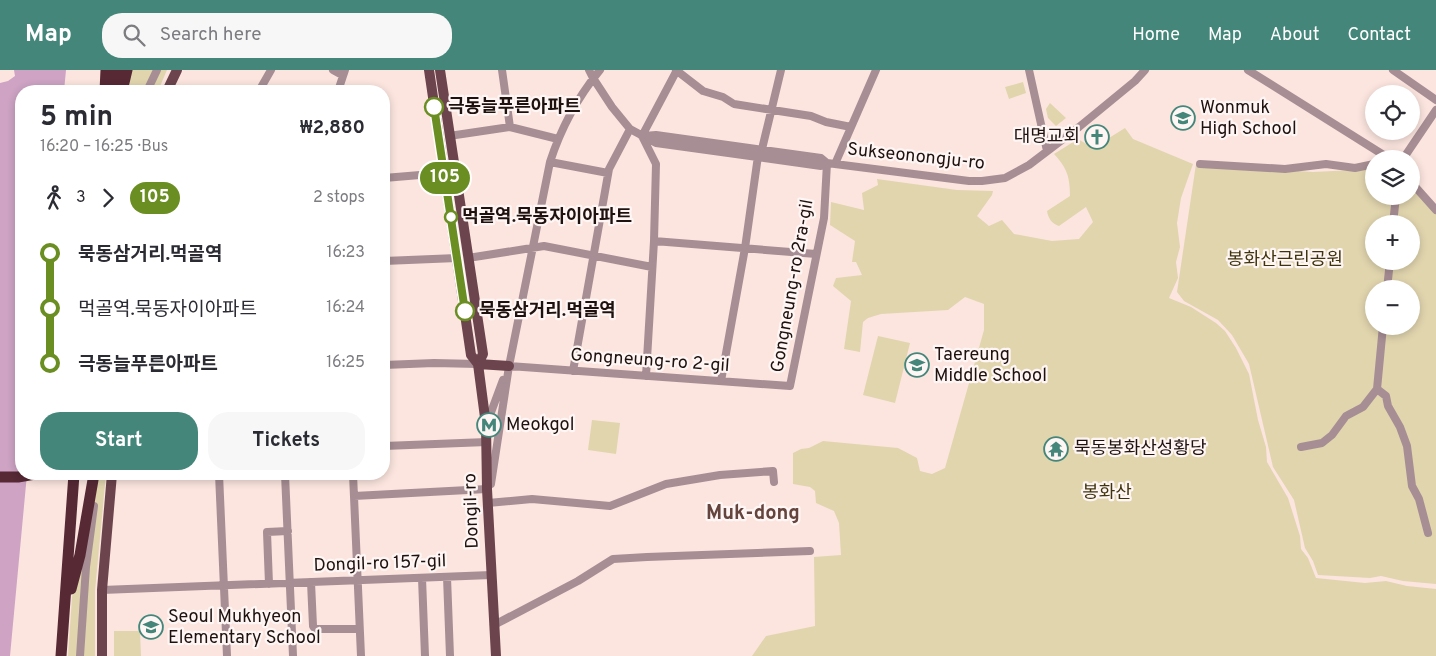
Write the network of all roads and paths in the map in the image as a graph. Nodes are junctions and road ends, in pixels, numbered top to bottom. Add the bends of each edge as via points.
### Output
1 (106, 70) edge
2 (117, 70) edge
3 (127, 70) edge
4 (157, 70) edge
5 (177, 70) edge
6 (271, 70) edge
7 (333, 70) edge
8 (429, 70) edge
9 (440, 70) edge
10 (502, 70) edge
11 (589, 70) edge
12 (600, 70) edge
13 (676, 70) edge
14 (781, 70) edge
15 (876, 70) edge
16 (1029, 70) edge
17 (1145, 70) edge
18 (1248, 70) edge
19 (1393, 70) edge
20 (343, 73) edge
21 (593, 78) junction
22 (105, 85) edge
23 (116, 85) edge
24 (123, 85) edge
25 (150, 85) edge
26 (170, 85) edge
27 (262, 85) edge
28 (1436, 100) edge
29 (772, 110) junction
30 (1436, 110) edge
31 (448, 124) junction
32 (437, 125) junction
33 (510, 127) junction
34 (851, 127) junction
35 (630, 129) junction
36 (450, 136) junction
37 (642, 136) junction
38 (558, 139) junction
39 (1374, 150) edge
40 (1410, 150) edge
41 (1047, 151) junction
42 (760, 153) junction
43 (550, 162) junction
44 (831, 163) junction
45 (1200, 164) dead end
46 (1365, 166) edge
47 (447, 167) junction
48 (608, 173) junction
49 (390, 177) edge
50 (1420, 192) edge
51 (1436, 210) edge
52 (654, 241) junction
53 (533, 247) junction
54 (745, 248) junction
55 (816, 254) junction
56 (593, 255) junction
57 (457, 258) junction
58 (468, 258) junction
59 (390, 261) edge
60 (652, 266) junction
61 (480, 333) junction
62 (468, 335) junction
63 (1382, 335) edge
64 (478, 364) junction
65 (390, 365) edge
66 (509, 366) junction
67 (573, 371) junction
68 (646, 376) junction
69 (721, 381) junction
70 (790, 386) joint
71 (1378, 389) junction
72 (486, 425) junction
73 (487, 442) junction
74 (390, 446) edge
75 (1301, 447) dead end
76 (0, 476) edge
77 (15, 477) edge
78 (74, 480) edge
79 (93, 480) edge
80 (99, 480) edge
81 (111, 480) edge
82 (219, 480) edge
83 (285, 480) edge
84 (353, 480) edge
85 (774, 482) dead end
86 (487, 489) junction
87 (354, 496) junction
88 (488, 502) junction
89 (288, 530) junction
90 (1428, 533) dead end
91 (810, 551) dead end
92 (491, 575) junction
93 (447, 577) junction
94 (422, 578) junction
95 (358, 580) junction
96 (311, 582) junction
97 (290, 583) junction
98 (269, 584) junction
99 (224, 585) junction
100 (102, 590) junction
101 (64, 617) junction
102 (494, 625) junction
103 (359, 629) junction
104 (61, 656) edge
105 (80, 656) edge
106 (102, 656) edge
107 (227, 656) edge
108 (293, 656) edge
109 (361, 656) edge
110 (425, 656) edge
111 (450, 656) edge
112 (496, 656) edge

1 - 22 highway
2 - 23 highway
3 - 24 highway
4 - 25 street
5 - 26 main road
6 - 27 street
7 - 20 street
8 - 32 main road, Dongil-ro
9 - 31 main road, Dongil-ro
10 - 33 street
11 - 21 street, Sukseonongju-ro
12 - 21 street
13 - 29 street via 703,92 723,97 734,104
13 - 37 street
14 - 29 street
15 - 34 street
16 - 41 street
17 - 41 street, Sukseonongju-ro via 1102,110
18 - 39 street
19 - 28 street
21 - 35 street, Sukseonongju-ro
21 - 38 street via 570,113
29 - 34 street
29 - 42 street
30 - 40 street
31 - 32 main road via 444,134
31 - 36 main road, Dongil-ro
32 - 47 main road, Dongil-ro
33 - 36 street
33 - 38 street
34 - 44 street
35 - 37 street, Sukseonongju-ro
35 - 48 street
36 - 47 main road, Dongil-ro
37 - 42 street, Sukseonongju-ro via 656,135
37 - 52 street via 656,164
38 - 43 street
41 - 44 street, Sukseonongju-ro via 1014,174 982,181
42 - 44 street, Sukseonongju-ro via 821,158
42 - 54 street
43 - 48 street
43 - 53 street
44 - 55 street, Gongneung-ro 2ra-gil
45 - 46 street via 1285,169 1326,164 1355,168
47 - 49 street
47 - 57 main road, Dongil-ro
47 - 58 main road, Dongil-ro
48 - 56 street
50 - 51 street
52 - 54 street
52 - 60 street
53 - 56 street
53 - 58 street
53 - 66 street
54 - 55 street
54 - 69 street
55 - 70 street, Gongneung-ro 2ra-gil
56 - 60 street
56 - 67 street
57 - 59 street
57 - 62 main road, Dongil-ro
58 - 61 main road, Dongil-ro
60 - 68 street
61 - 62 main road via 473,342
61 - 64 main road, Dongil-ro via 482,354
62 - 64 main road, Dongil-ro via 471,355
63 - 71 street
64 - 65 street
64 - 66 main road
64 - 72 main road, Dongil-ro
66 - 67 street, Gongneung-ro 2-gil
66 - 72 street
66 - 88 street
67 - 68 street, Gongneung-ro 2-gil
68 - 69 street, Gongneung-ro 2-gil
69 - 70 street, Gongneung-ro 2-gil
71 - 75 street via 1363,408 1346,416 1322,443
71 - 90 street via 1386,396 1400,427 1412,486
72 - 73 main road, Dongil-ro
73 - 74 street
73 - 86 main road, Dongil-ro
76 - 77 highway
78 - 101 highway
79 - 101 highway via 80,555
80 - 105 street via 86,567
81 - 100 main road
82 - 99 street
83 - 89 street
84 - 87 street
85 - 88 street via 773,471 695,479 666,484 610,506 532,499
86 - 87 street
86 - 88 main road, Dongil-ro
87 - 95 street
88 - 92 main road, Dongil-ro
89 - 97 street
89 - 98 street via 268,532
91 - 102 street via 613,559
92 - 93 street, Dongil-ro 157-gil
92 - 102 main road, Dongil-ro
93 - 94 street, Dongil-ro 157-gil
93 - 111 street
94 - 95 street, Dongil-ro 157-gil
94 - 110 street
95 - 96 street, Dongil-ro 157-gil
95 - 103 street
96 - 97 street, Dongil-ro 157-gil
96 - 103 street via 315,629
97 - 98 street, Dongil-ro 157-gil
97 - 108 street
98 - 99 street, Dongil-ro 157-gil
99 - 100 street, Dongil-ro 157-gil
99 - 107 street
100 - 106 main road
101 - 104 highway
102 - 112 main road, Dongil-ro
103 - 109 street

